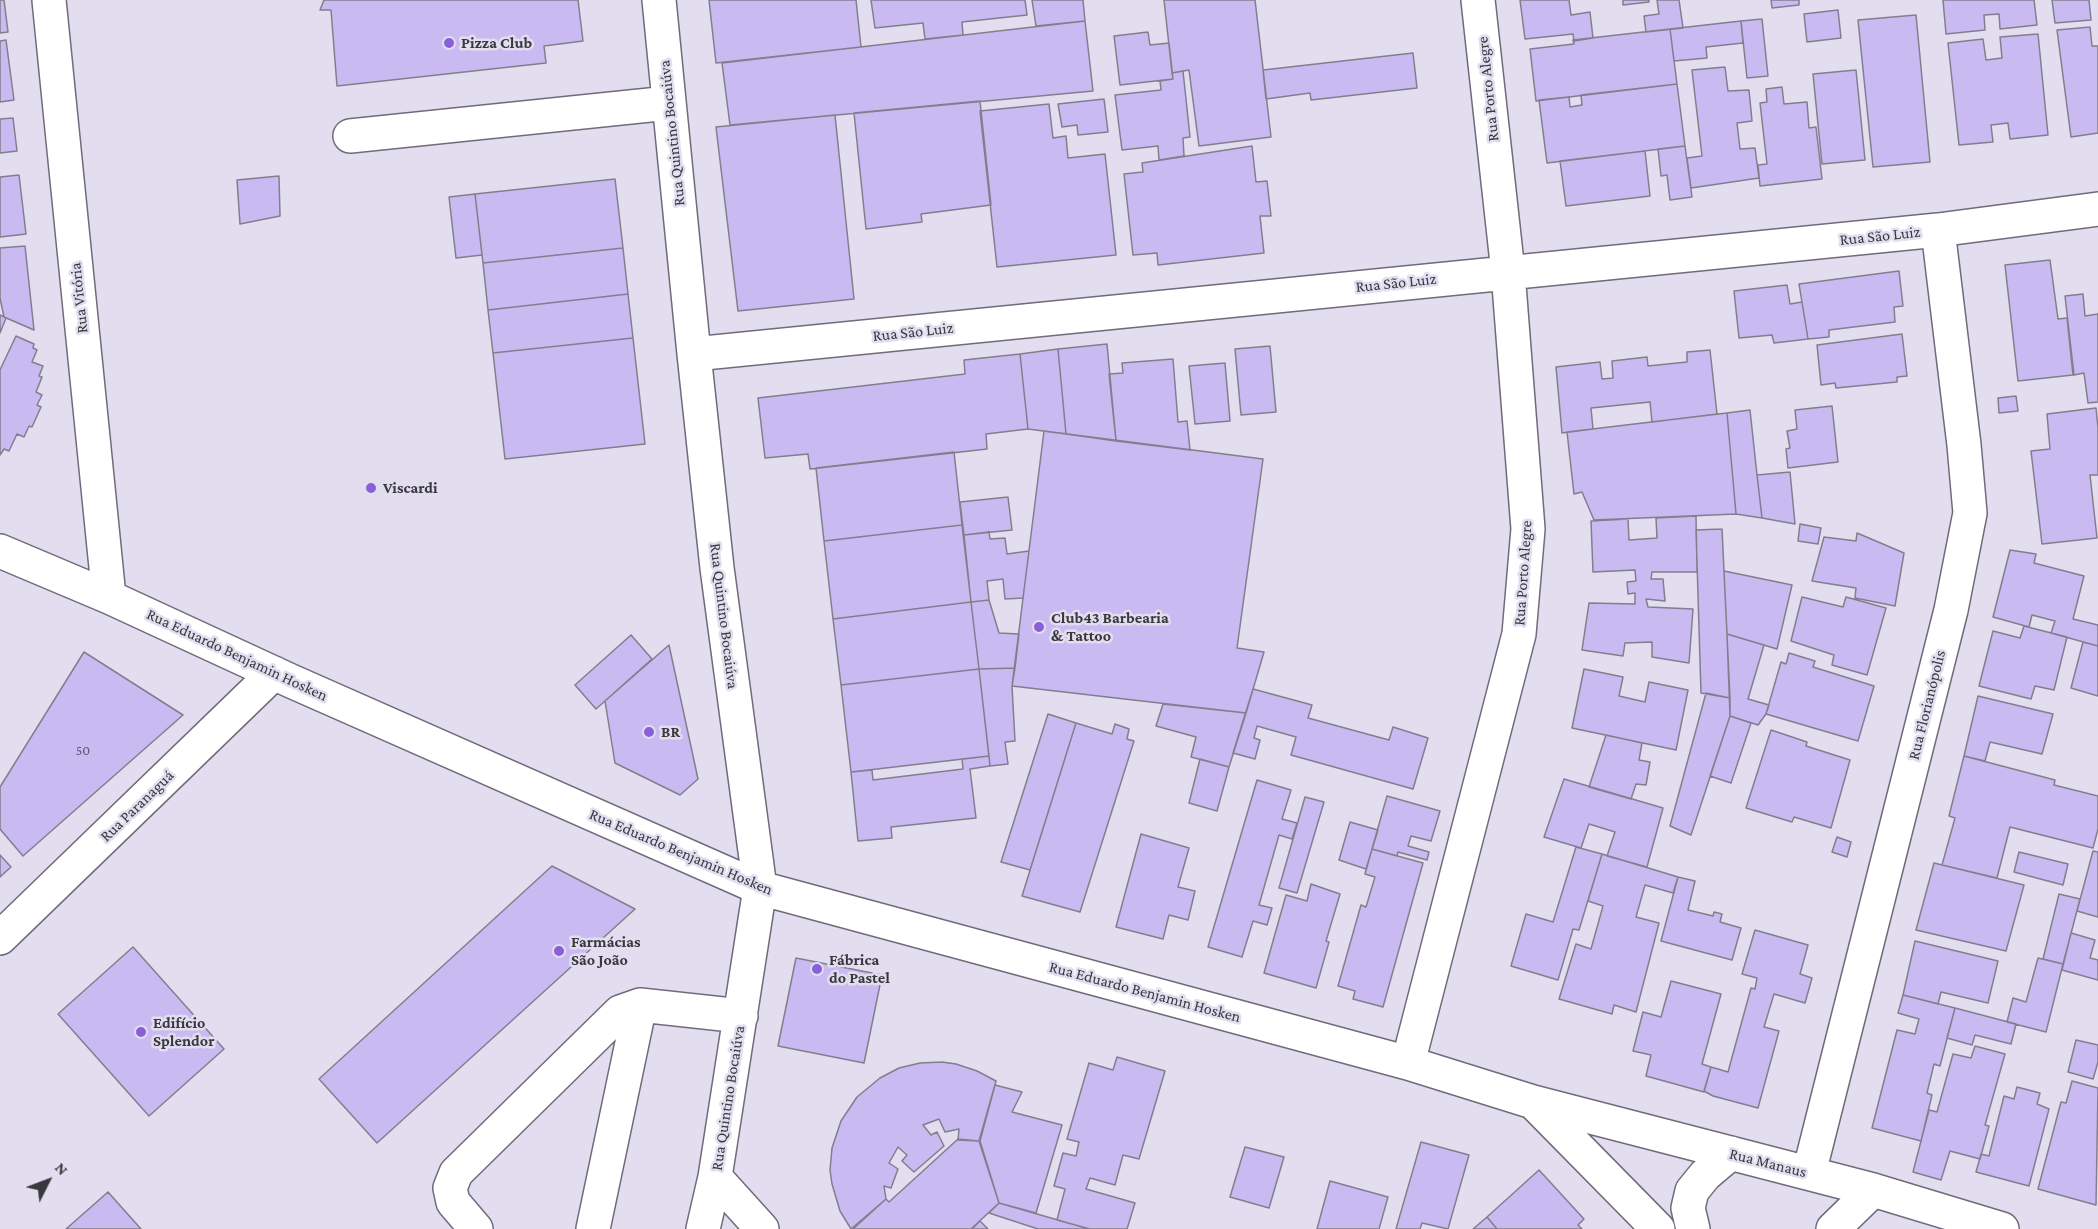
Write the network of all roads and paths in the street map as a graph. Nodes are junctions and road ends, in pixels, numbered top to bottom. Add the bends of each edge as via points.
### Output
1 (49, 0) edge
2 (659, 0) edge
3 (1478, 0) edge
4 (669, 103) junction
5 (350, 136) dead end
6 (2098, 209) edge
7 (1938, 230) junction
8 (1508, 272) junction
9 (694, 354) junction
10 (0, 551) edge
11 (109, 597) junction
12 (274, 673) junction
13 (760, 888) junction
14 (0, 938) edge
15 (640, 1005) junction
16 (741, 1016) junction
17 (1408, 1063) junction
18 (1533, 1102) junction
19 (1731, 1153) junction
20 (1809, 1173) junction
21 (715, 1177) junction
22 (1873, 1190) junction
23 (476, 1229) edge
24 (593, 1229) edge
25 (703, 1229) edge
26 (762, 1229) edge
27 (1658, 1229) edge
28 (1693, 1229) edge
29 (1833, 1229) edge
30 (2002, 1229) edge

1 - 11 street, Rua Vitória
2 - 4 street, Rua Quintino Bocaiúva
3 - 8 street, Rua Porto Alegre
4 - 5 street
4 - 9 street, Rua Quintino Bocaiúva
6 - 7 street, Rua São Luiz
7 - 8 street, Rua São Luiz
7 - 20 street, Rua Florianópolis via 1970,513 1951,610
8 - 9 street, Rua São Luiz
8 - 17 street, Rua Porto Alegre via 1528,529 1519,634
9 - 13 street, Rua Quintino Bocaiúva via 717,568
10 - 11 street, Rua Eduardo Benjamin Hosken
11 - 12 street, Rua Eduardo Benjamin Hosken
12 - 13 street, Rua Eduardo Benjamin Hosken
12 - 14 street, Rua Paranaguá
13 - 16 street, Rua Quintino Bocaiúva
13 - 17 street, Rua Eduardo Benjamin Hosken
15 - 16 street
15 - 23 street via 620,1012 456,1173 450,1188 453,1202
15 - 24 street
16 - 21 street, Rua Quintino Bocaiúva
17 - 18 street, Rua Eduardo Benjamin Hosken
18 - 19 street, Rua Manaus
18 - 27 street
19 - 20 street, Rua Manaus
19 - 28 street via 1692,1191 1688,1208
20 - 22 street, Rua Manaus
21 - 25 street, Rua Quintino Bocaiúva
21 - 26 street
22 - 29 street
22 - 30 street, Rua Manaus

